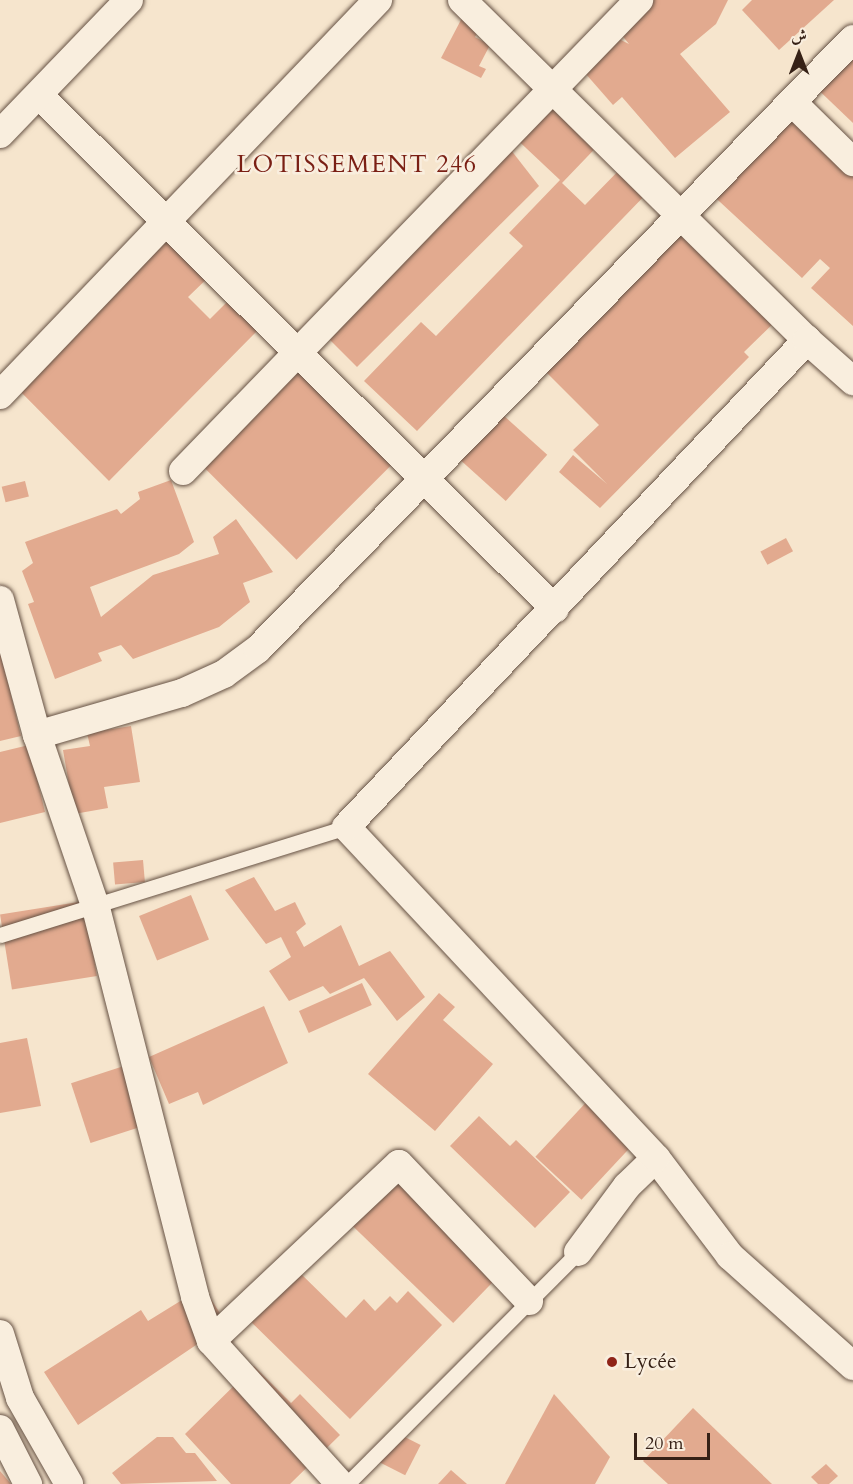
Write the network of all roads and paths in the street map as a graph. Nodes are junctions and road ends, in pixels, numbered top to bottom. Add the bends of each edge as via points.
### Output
1 (129, 0) edge
2 (378, 0) edge
3 (462, 0) edge
4 (639, 0) edge
5 (853, 39) edge
6 (554, 90) junction
7 (39, 95) junction
8 (792, 102) junction
9 (0, 134) edge
10 (853, 162) edge
11 (682, 216) junction
12 (167, 223) junction
13 (807, 339) junction
14 (297, 352) junction
15 (853, 381) edge
16 (0, 395) edge
17 (183, 471) dead end
18 (424, 479) junction
19 (0, 600) edge
20 (555, 609) junction
21 (37, 735) junction
22 (346, 827) junction
23 (96, 908) junction
24 (0, 935) edge
25 (656, 1158) junction
26 (578, 1252) joint
27 (529, 1301) junction
28 (0, 1334) edge
29 (212, 1341) junction
30 (853, 1366) edge
31 (0, 1429) edge
32 (28, 1484) edge
33 (69, 1484) edge
34 (340, 1484) edge
35 (347, 1484) edge

1 - 7 street
2 - 12 street
3 - 6 street
4 - 6 street
5 - 8 street
6 - 11 street
6 - 14 street
7 - 9 street
7 - 12 street
8 - 10 street
8 - 11 street
11 - 13 street
11 - 18 street
12 - 14 street
12 - 16 street
13 - 15 street
13 - 20 street
14 - 17 street
14 - 18 street
18 - 20 street
18 - 21 street via 258,649 224,674 182,693
19 - 21 street
20 - 22 street
21 - 23 street
22 - 23 lane
22 - 25 street
23 - 24 lane
23 - 29 street via 195,1297
25 - 26 street via 627,1186
25 - 30 street via 730,1256
26 - 27 lane
27 - 29 street via 399,1164
27 - 35 lane
28 - 33 street via 20,1398
29 - 34 street
31 - 32 street

